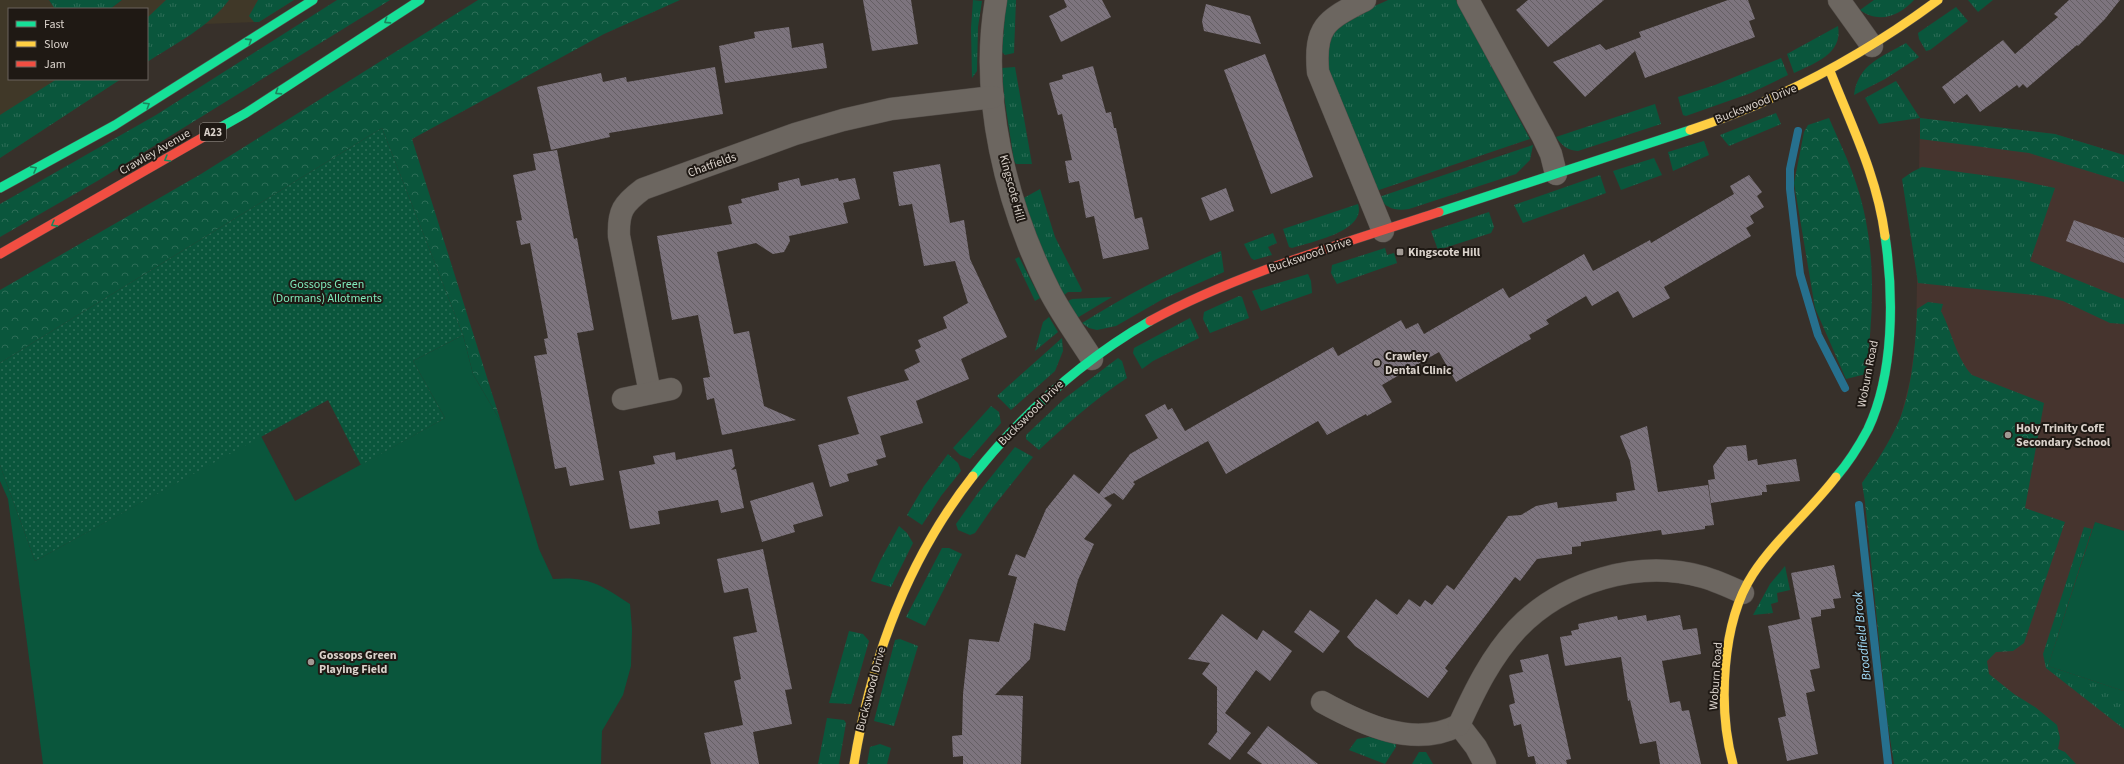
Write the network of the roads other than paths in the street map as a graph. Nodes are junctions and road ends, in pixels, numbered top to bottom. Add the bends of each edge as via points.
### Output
1 (313, 0) edge
2 (420, 0) edge
3 (996, 0) edge
4 (1365, 0) edge
5 (1468, 0) edge
6 (1839, 0) edge
7 (1938, 0) edge
8 (1872, 46) junction
9 (1830, 71) junction
10 (993, 97) junction
11 (1556, 174) junction
12 (0, 188) edge
13 (1383, 231) junction
14 (0, 254) edge
15 (1092, 358) junction
16 (671, 389) dead end
17 (650, 393) junction
18 (623, 399) dead end
19 (1743, 593) junction
20 (1322, 702) dead end
21 (1459, 724) junction
22 (854, 764) edge
23 (1485, 764) edge
24 (1733, 764) edge

12 -> 1 street via 115,125
2 -> 14 street, Crawley Avenue / A23 via 246,113
3 - 10 street, Kingscote Hill via 991,27
4 - 13 street via 1327,22 1320,35 1316,52 1318,72
5 - 11 street via 1544,137
6 - 8 street
7 - 8 street, Buckswood Drive
8 - 9 street, Buckswood Drive
9 - 11 street, Buckswood Drive via 1757,106
9 - 19 street, Woburn Road via 1868,163 1879,200 1890,288 1884,369 1876,408 1862,440 1839,475 1761,562
10 - 15 street, Kingscote Hill via 1006,171 1030,249 1050,292
10 - 17 street, Chatfields via 891,109 808,130 643,189 626,202 618,219 619,236
11 - 13 street, Buckswood Drive
13 - 15 street, Buckswood Drive via 1218,288 1134,330
15 - 22 street, Buckswood Drive via 1063,380 1017,425 947,512 897,606 877,660 861,718
16 - 17 street
17 - 18 street
19 - 21 street via 1703,577 1685,573 1652,572 1616,576 1567,592 1531,615 1501,648 1477,686
19 - 24 street, Woburn Road via 1732,632 1725,695 1726,728
20 - 21 street via 1384,730 1427,734 1450,730
21 - 23 street

